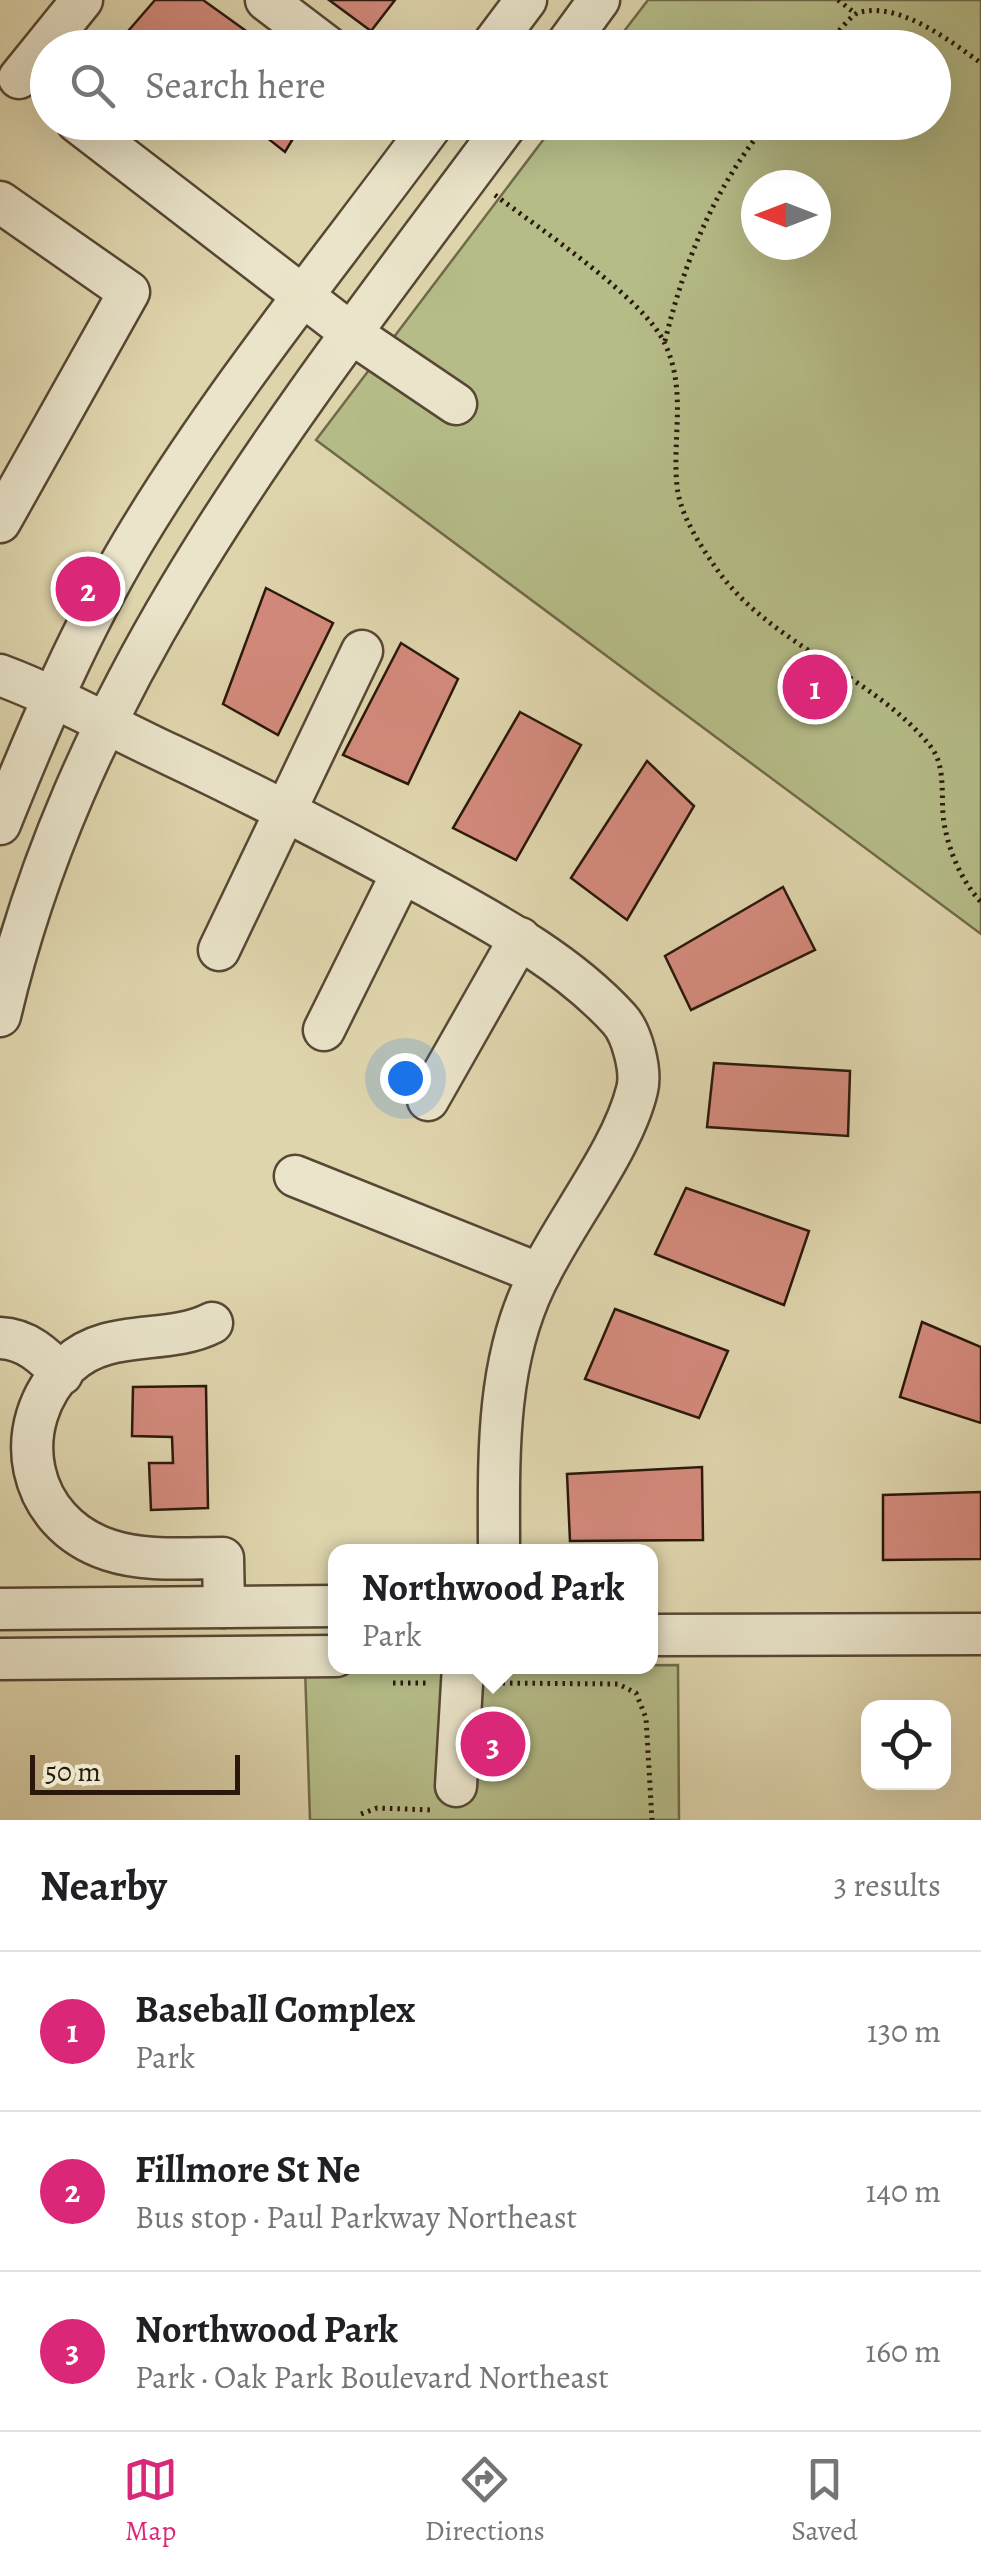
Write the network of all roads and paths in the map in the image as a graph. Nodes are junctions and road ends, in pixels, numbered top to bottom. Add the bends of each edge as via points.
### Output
1 (82, 0) edge
2 (266, 0) edge
3 (526, 0) edge
4 (599, 0) edge
5 (838, 0) edge
6 (856, 14) junction
7 (60, 30) edge
8 (305, 30) edge
9 (504, 30) edge
10 (577, 30) edge
11 (841, 30) edge
12 (933, 30) edge
13 (951, 43) edge
14 (981, 64) edge
15 (100, 140) edge
16 (421, 140) edge
17 (495, 140) edge
18 (756, 140) edge
19 (495, 195) dead end
20 (0, 202) edge
21 (304, 297) junction
22 (352, 333) junction
23 (665, 342) junction
24 (456, 404) dead end
25 (0, 522) edge
26 (362, 651) dead end
27 (0, 674) edge
28 (56, 696) junction
29 (105, 724) junction
30 (286, 809) junction
31 (0, 824) edge
32 (402, 873) junction
33 (981, 902) edge
34 (520, 938) junction
35 (219, 950) dead end
36 (0, 1016) edge
37 (324, 1030) dead end
38 (428, 1100) dead end
39 (295, 1176) dead end
40 (540, 1274) junction
41 (212, 1323) dead end
42 (0, 1338) edge
43 (62, 1374) junction
44 (499, 1544) edge
45 (328, 1606) edge
46 (224, 1608) junction
47 (0, 1609) edge
48 (981, 1634) edge
49 (658, 1635) edge
50 (328, 1656) edge
51 (0, 1659) edge
52 (463, 1674) edge
53 (596, 1683) dead end
54 (456, 1786) joint
55 (361, 1814) dead end
56 (652, 1820) edge

1 - 7 street
2 - 8 street
3 - 9 street
4 - 10 street
5 - 6 path
6 - 11 path
6 - 12 path via 878,6 908,12
13 - 14 path
15 - 21 street
16 - 21 street
17 - 22 street
18 - 23 path via 706,214 682,272
19 - 23 path via 628,301
20 - 25 street via 129,292
21 - 22 street
21 - 28 street via 132,544
22 - 24 street
22 - 29 street via 230,501
23 - 33 path via 676,382 677,485 700,543 733,588 932,748 950,844
26 - 30 street
27 - 28 street
28 - 29 street
28 - 31 street
29 - 30 street
29 - 36 street via 40,880
30 - 32 street
30 - 35 street
32 - 34 street
32 - 37 street
34 - 38 street
34 - 40 street via 622,1022 638,1089
39 - 40 street
40 - 44 street via 504,1391
41 - 43 street via 189,1335 96,1348
42 - 43 street via 40,1352
43 - 46 street via 43,1399 29,1446 34,1479 54,1511 78,1536 107,1550 224,1558
45 - 46 street
46 - 47 street
48 - 49 street
50 - 51 street
52 - 54 street
53 - 56 path via 636,1693 646,1718
54 - 55 path via 448,1810 377,1808

